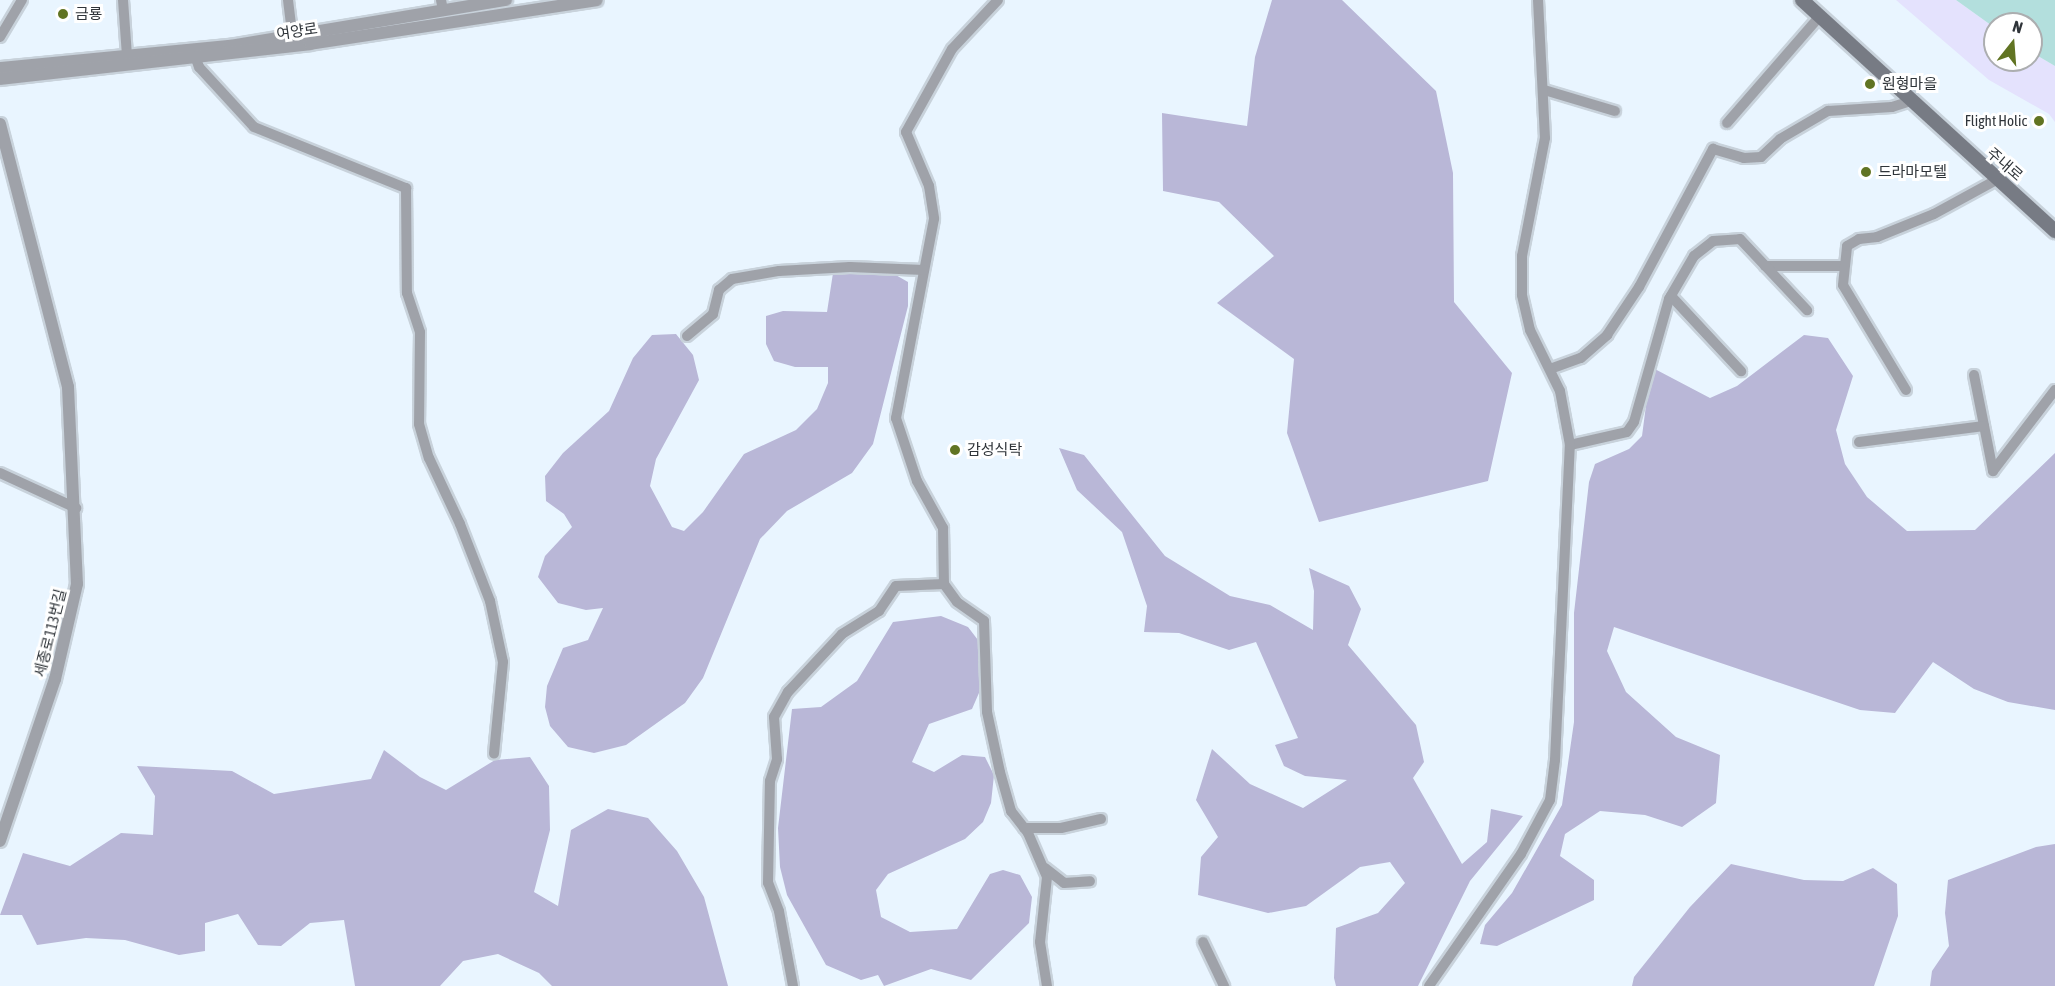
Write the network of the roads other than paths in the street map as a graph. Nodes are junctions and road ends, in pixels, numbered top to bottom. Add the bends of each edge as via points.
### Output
1 (22, 0) edge
2 (123, 0) edge
3 (288, 0) edge
4 (506, 0) edge
5 (597, 0) edge
6 (998, 0) edge
7 (1538, 0) edge
8 (1802, 0) edge
9 (442, 5) edge
10 (1820, 16) junction
11 (292, 35) junction
12 (0, 38) edge
13 (196, 54) junction
14 (127, 56) junction
15 (0, 68) edge
16 (0, 79) edge
17 (1544, 90) junction
18 (1913, 100) junction
19 (1616, 111) dead end
20 (1726, 123) dead end
21 (0, 124) edge
22 (1998, 179) junction
23 (2055, 231) edge
24 (1765, 266) junction
25 (1843, 266) junction
26 (924, 270) junction
27 (1671, 296) junction
28 (1807, 310) dead end
29 (687, 336) dead end
30 (1550, 369) junction
31 (1741, 370) dead end
32 (1974, 375) dead end
33 (1906, 390) dead end
34 (2055, 390) edge
35 (1984, 426) junction
36 (1859, 441) dead end
37 (1570, 445) junction
38 (0, 473) edge
39 (76, 508) junction
40 (944, 584) junction
41 (494, 754) dead end
42 (1101, 819) dead end
43 (1024, 828) junction
44 (0, 841) edge
45 (1042, 866) junction
46 (1090, 881) dead end
47 (1203, 942) dead end
48 (1226, 984) edge
49 (793, 986) edge
50 (1047, 986) edge
51 (1429, 986) edge

1 - 12 street
2 - 14 street
3 - 11 street
4 - 9 street, 여양로
5 - 13 street, 여양로
6 - 26 street via 952,49 906,132 929,186 934,219
7 - 17 street
8 - 10 main road, 주내로
9 - 11 street, 여양로
10 - 18 main road, 주내로
10 - 20 street
11 - 13 street, 여양로
13 - 14 street, 여양로
13 - 16 street, 여양로
13 - 41 street via 199,67 254,127 406,188 407,293 420,332 419,424 429,458 490,602 503,662
14 - 15 street, 여양로
17 - 19 street
17 - 30 street via 1545,138 1522,256 1522,295 1530,330
18 - 22 main road, 주내로
18 - 30 street via 1892,107 1828,111 1780,139 1761,157 1744,158 1713,149 1639,287 1607,335 1581,358
21 - 39 street, 세종로113번길 via 68,387
22 - 23 main road, 주내로
22 - 25 street via 1934,214 1877,237 1859,238 1847,246
24 - 25 street
24 - 27 street via 1740,239 1713,241 1694,256
24 - 28 street
25 - 33 street via 1843,285
26 - 29 street via 850,267 779,271 732,279 719,290 713,314
26 - 40 street via 896,418 917,481 944,528
27 - 31 street
27 - 37 street via 1634,422 1627,432
30 - 37 street via 1560,391
32 - 35 street
34 - 35 street via 1993,471
35 - 36 street
37 - 51 street via 1550,800 1521,854
38 - 39 street
39 - 44 street, 세종로113번길 via 77,584 55,679
40 - 43 street via 957,602 984,621 987,712 1011,811
40 - 49 street via 896,586 879,610 842,634 788,692 774,717 777,759 770,782 768,883 779,911
42 - 43 street via 1061,828
43 - 45 street
45 - 46 street via 1064,884
45 - 50 street via 1047,877 1040,942
47 - 48 street

